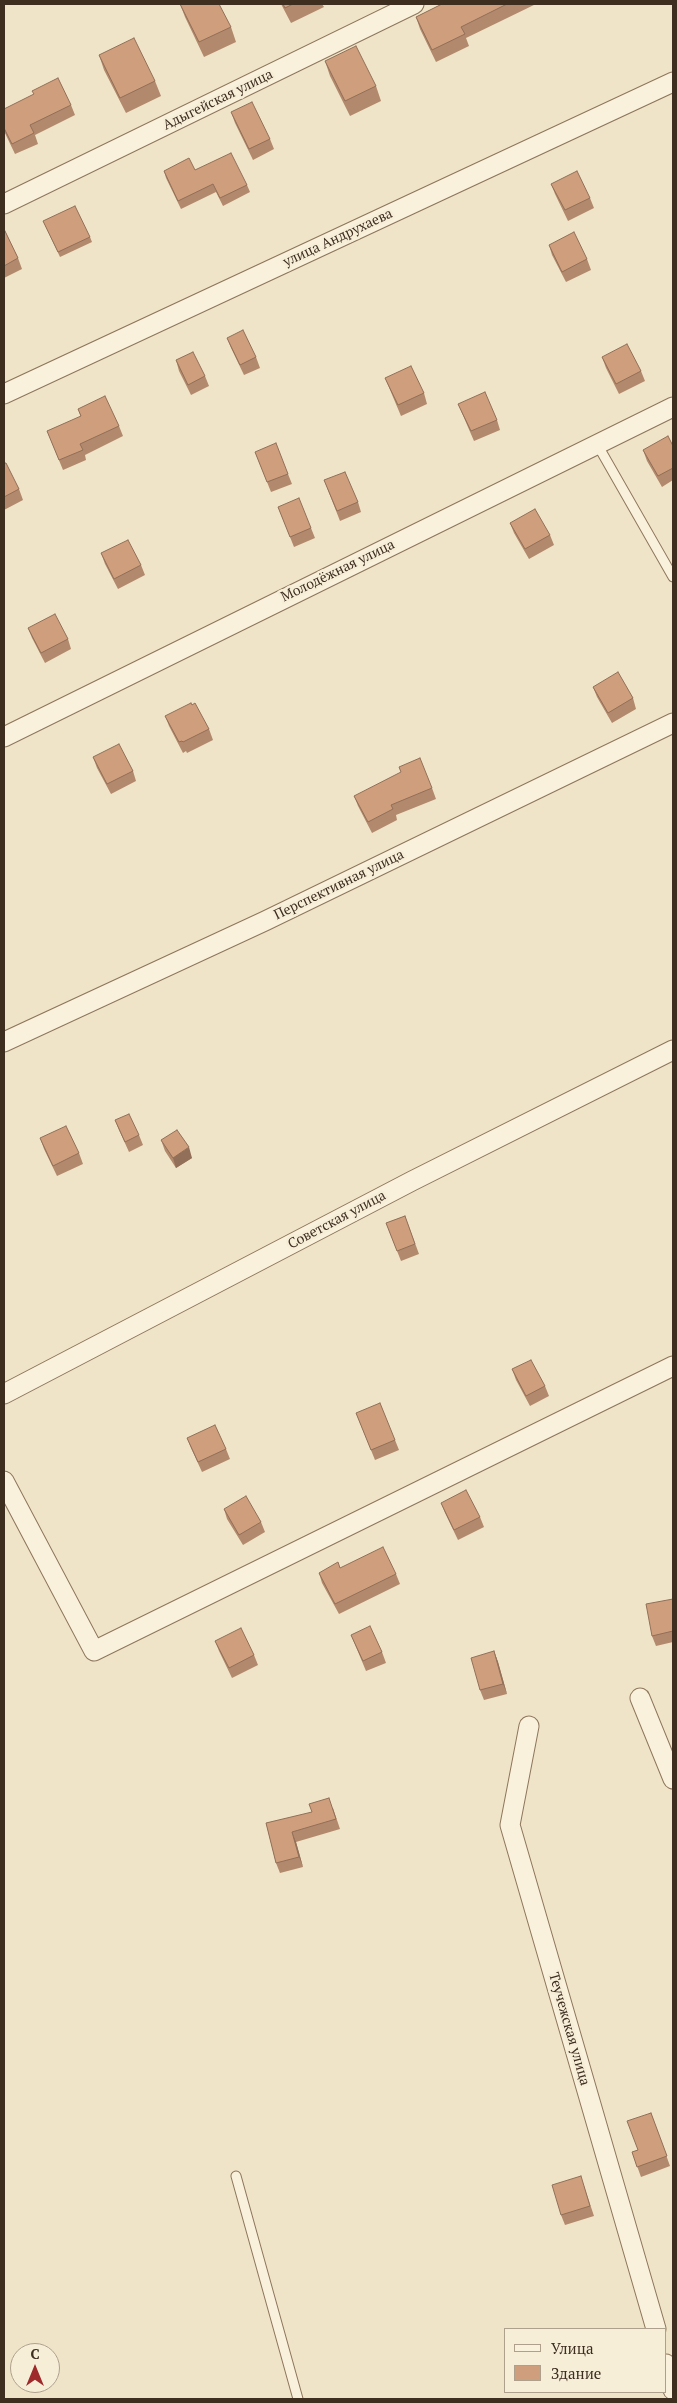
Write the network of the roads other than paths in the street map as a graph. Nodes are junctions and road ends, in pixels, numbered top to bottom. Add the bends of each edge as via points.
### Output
1 (414, 4) edge
2 (673, 82) edge
3 (4, 204) edge
4 (4, 394) edge
5 (673, 407) edge
6 (597, 444) junction
7 (673, 577) edge
8 (673, 724) edge
9 (4, 736) edge
10 (4, 1042) edge
11 (673, 1050) edge
12 (673, 1366) edge
13 (4, 1394) edge
14 (4, 1481) edge
15 (640, 1698) dead end
16 (529, 1726) dead end
17 (673, 1779) edge
18 (236, 2176) dead end
19 (656, 2328) edge
20 (667, 2368) edge
21 (673, 2390) edge
22 (298, 2399) edge

1 - 3 street, Адыгейская улица
2 - 4 street, улица Андрухаева
5 - 6 street, Молодёжная улица
6 - 7 lane
6 - 9 street, Молодёжная улица
8 - 10 street, Перспективная улица
11 - 13 street, Советская улица via 412,1181
12 - 14 street via 94,1651
15 - 17 street
16 - 19 street, Теучежская улица via 510,1825
18 - 22 lane
20 - 21 street

